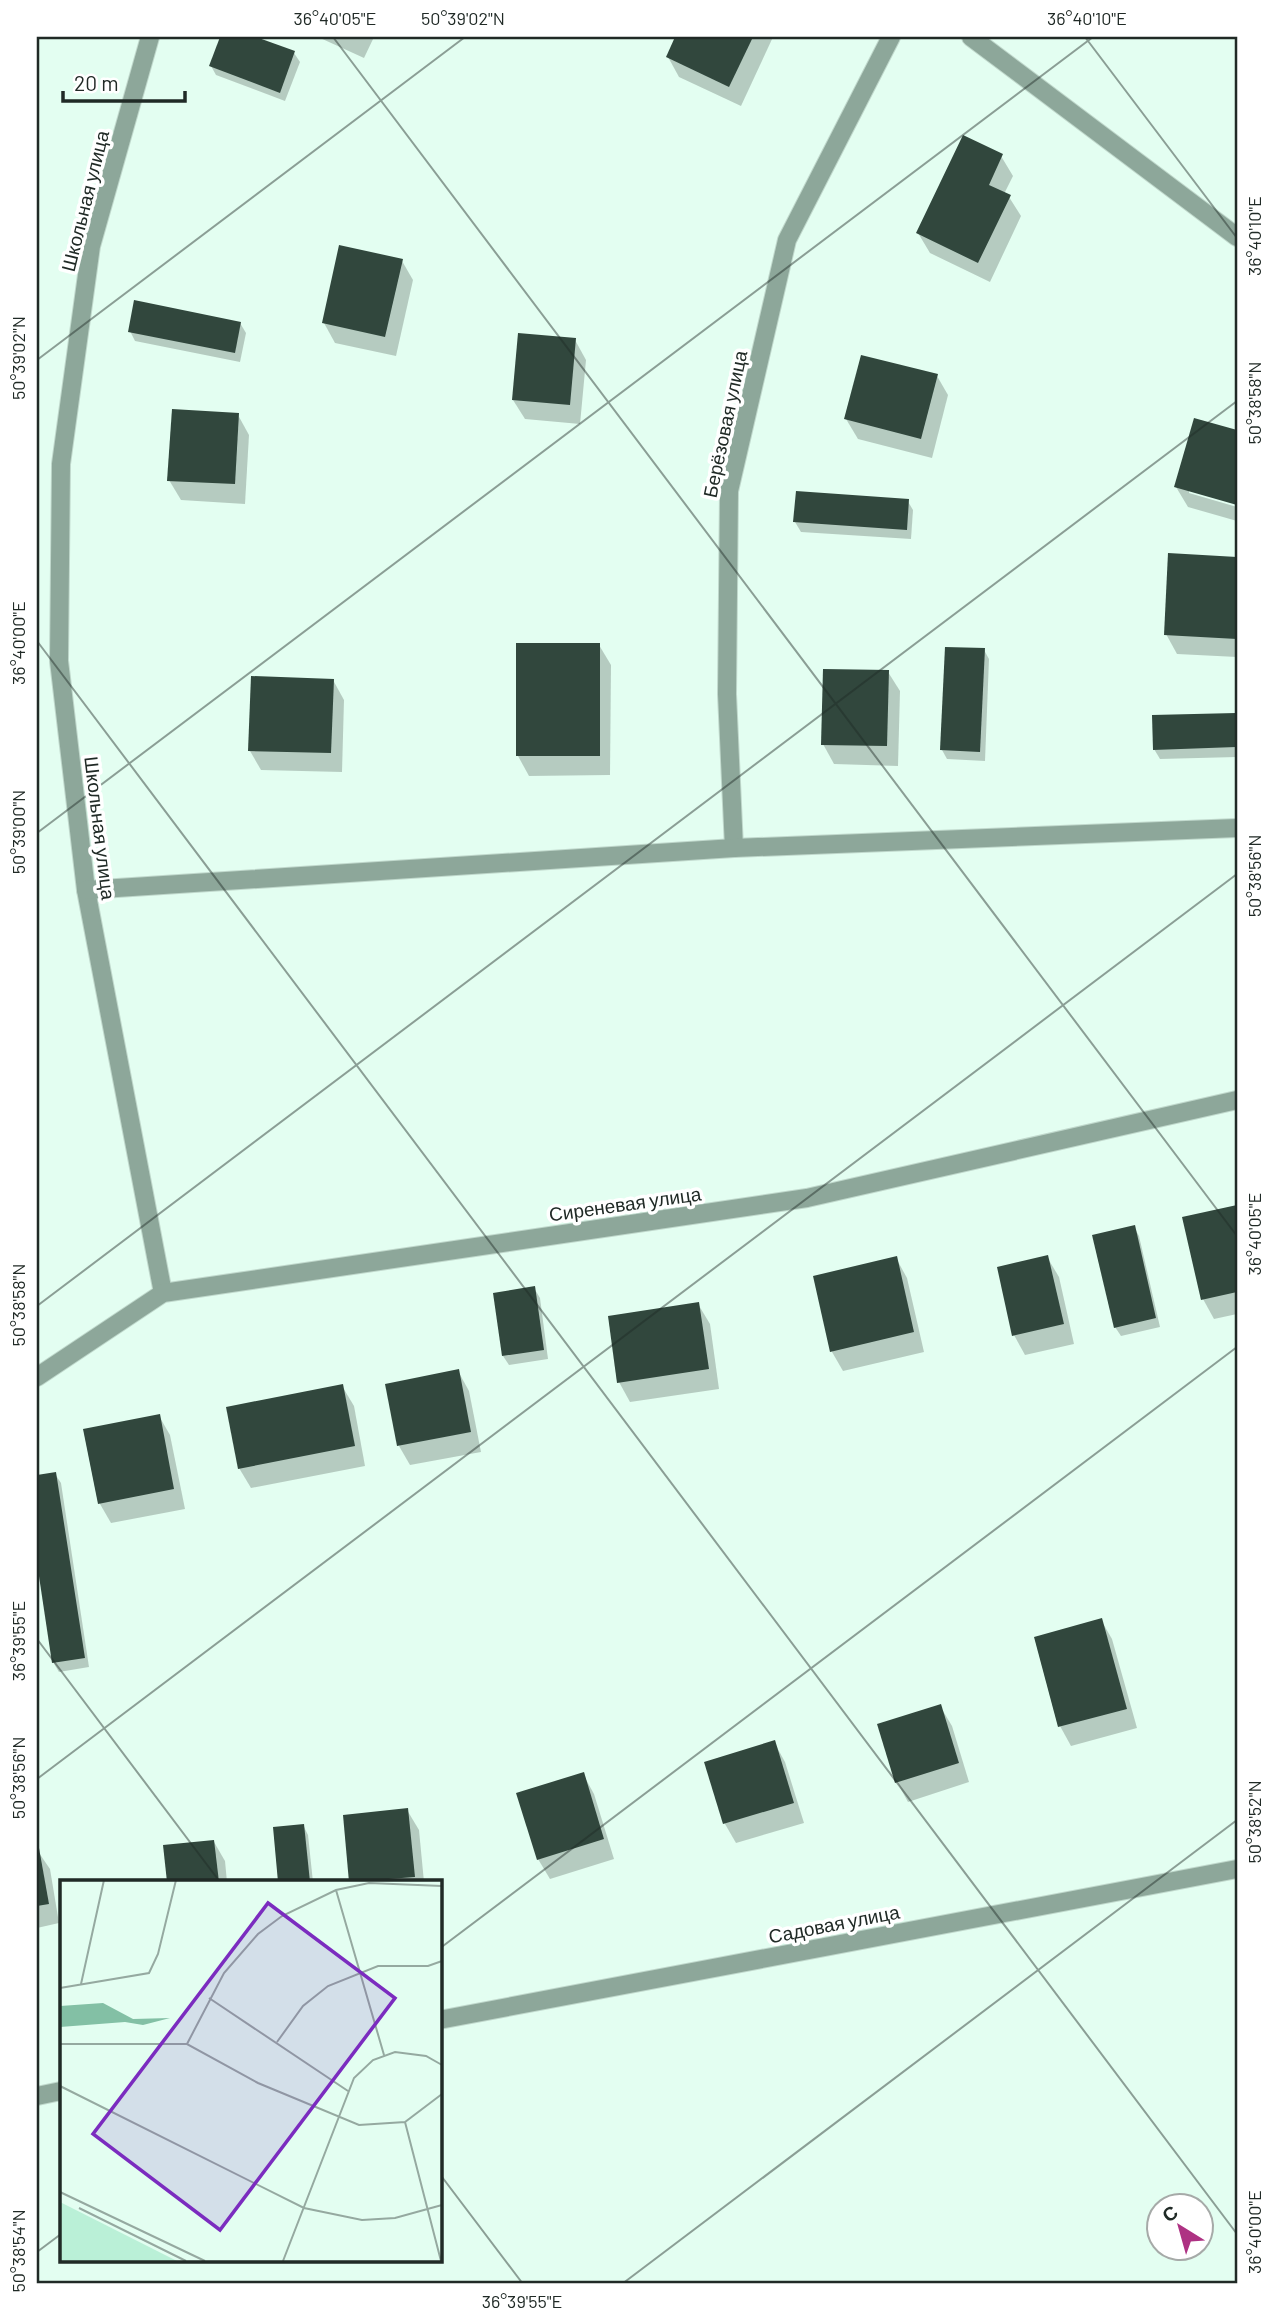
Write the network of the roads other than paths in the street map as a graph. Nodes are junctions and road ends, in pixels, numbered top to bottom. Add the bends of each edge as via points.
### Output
1 (150, 37) edge
2 (891, 37) edge
3 (971, 37) edge
4 (1237, 237) edge
5 (1237, 828) edge
6 (734, 848) junction
7 (86, 890) junction
8 (1237, 1100) edge
9 (163, 1293) junction
10 (37, 1377) edge
11 (1237, 1869) edge
12 (441, 2020) edge
13 (60, 2091) edge
14 (37, 2096) edge

1 - 7 street, Школьная улица via 91,246 61,464 59,661
2 - 6 street, Берёзовая улица via 787,240 729,491 727,694
3 - 4 street
5 - 6 street
6 - 7 street
7 - 9 street, Школьная улица
8 - 9 street, Сиреневая улица via 807,1198
9 - 10 street, Сиреневая улица
11 - 12 street, Садовая улица
13 - 14 street

